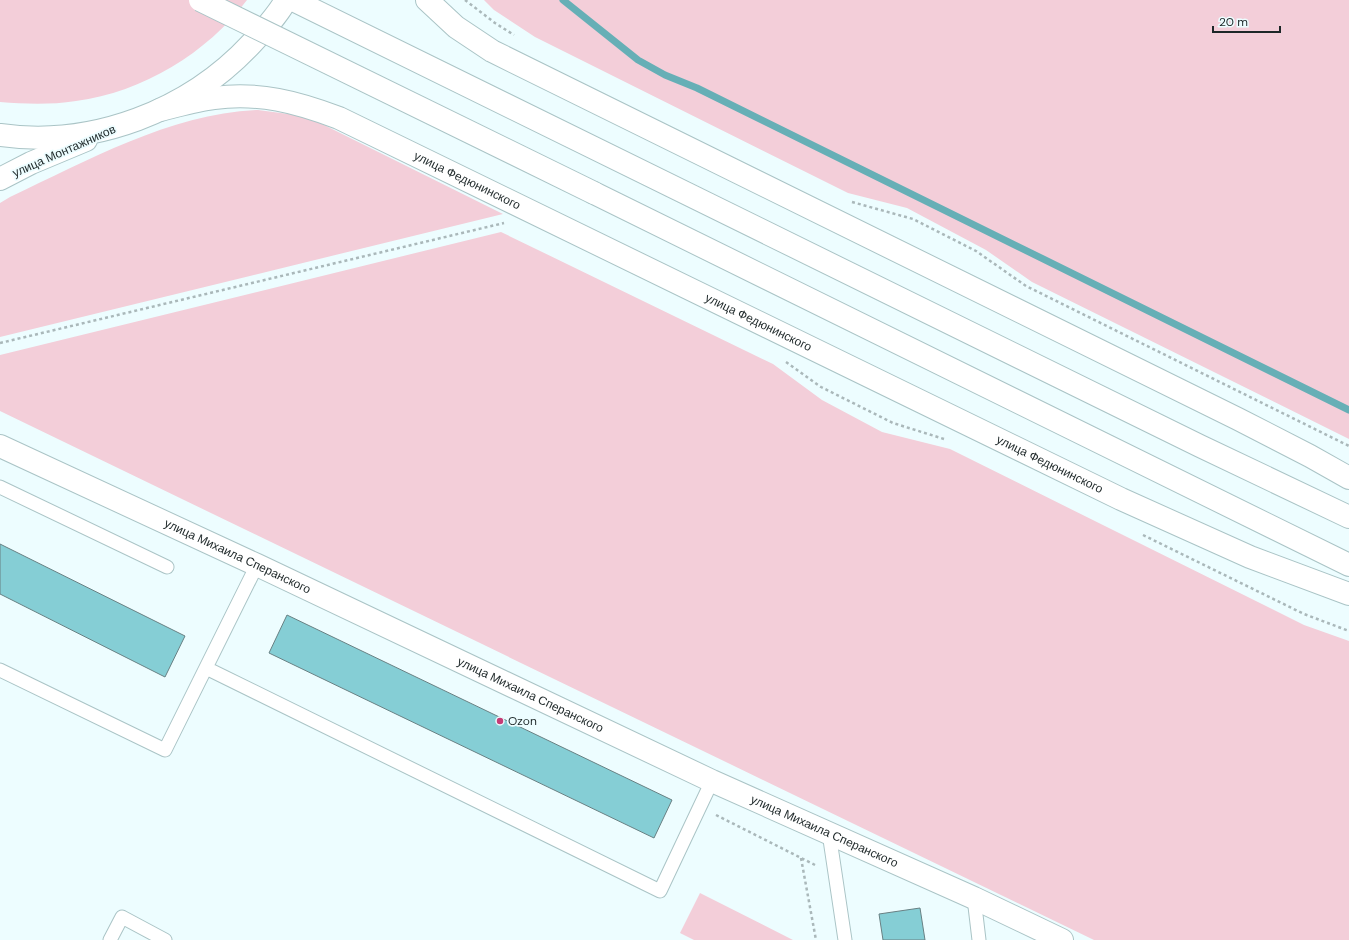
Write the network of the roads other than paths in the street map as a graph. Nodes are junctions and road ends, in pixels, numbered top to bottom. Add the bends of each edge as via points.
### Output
1 (200, 0) edge
2 (286, 0) edge
3 (293, 0) edge
4 (427, 0) edge
5 (160, 110) junction
6 (128, 123) junction
7 (0, 135) edge
8 (0, 180) edge
9 (0, 446) edge
10 (1349, 478) edge
11 (0, 487) edge
12 (1349, 517) edge
13 (257, 565) junction
14 (1349, 565) edge
15 (167, 567) dead end
16 (1349, 594) edge
17 (206, 668) junction
18 (0, 670) edge
19 (712, 781) junction
20 (829, 833) junction
21 (974, 898) junction
22 (110, 940) edge
23 (165, 940) edge
24 (845, 940) edge
25 (979, 940) edge
26 (1062, 940) edge

1 - 14 main road, bridge
2 - 5 main road via 264,30 217,76
3 - 12 main road
4 - 10 main road via 456,27 492,51 1238,419
5 - 6 main road
5 - 16 main road, улица Федюнинского via 212,98 259,96 285,100 339,118 1121,499 1250,557
6 - 7 main road via 63,136
6 - 8 main road, улица Монтажников via 31,163
9 - 13 main road, улица Михаила Сперанского
11 - 15 lane
13 - 17 lane
13 - 19 main road, улица Михаила Сперанского
17 - 18 lane via 165,750
17 - 19 lane via 660,891
19 - 20 main road, улица Михаила Сперанского
20 - 21 main road, улица Михаила Сперанского
20 - 24 lane
21 - 25 lane
21 - 26 main road, улица Михаила Сперанского
22 - 23 lane via 122,917

